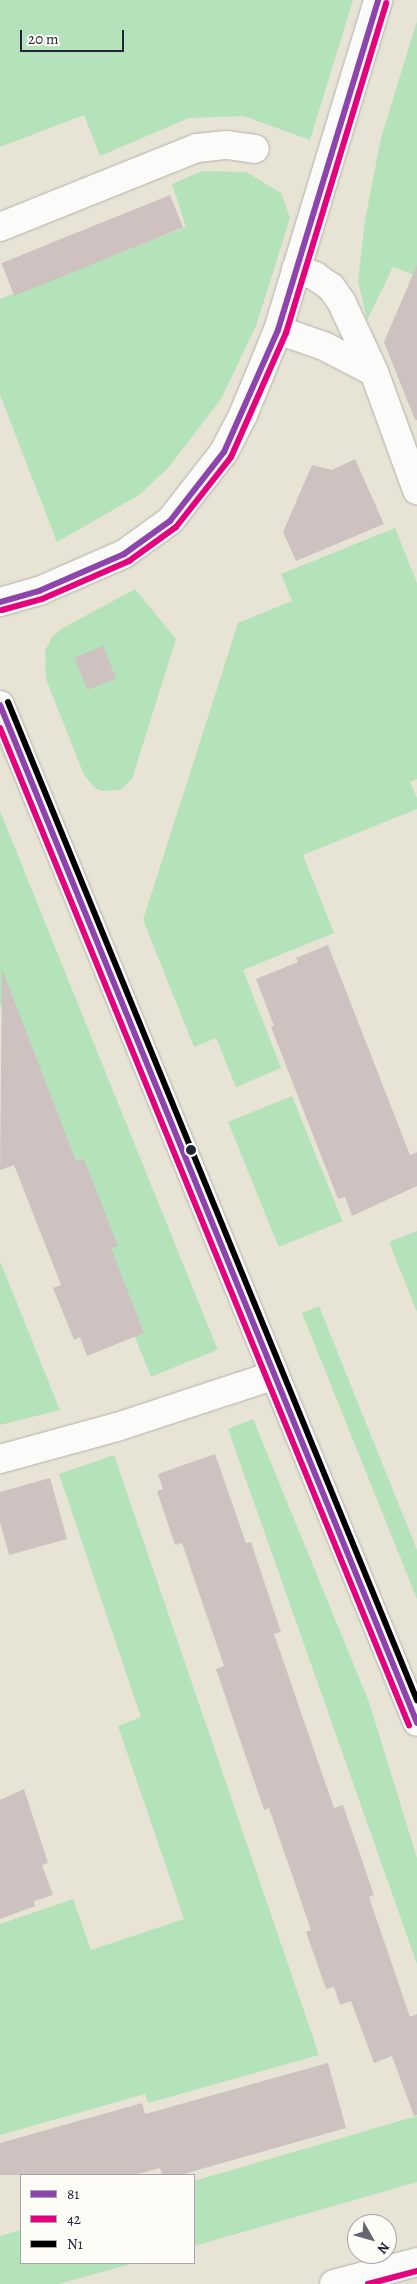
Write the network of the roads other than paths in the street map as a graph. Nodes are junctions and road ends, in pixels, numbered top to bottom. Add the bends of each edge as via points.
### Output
1 (378, 0) edge
2 (255, 149) dead end
3 (0, 227) edge
4 (296, 270) junction
5 (278, 330) junction
6 (374, 372) junction
7 (417, 490) edge
8 (0, 602) edge
9 (0, 705) edge
10 (275, 1376) junction
11 (0, 1459) edge
12 (417, 1721) edge
13 (417, 2262) edge
14 (334, 2284) edge

1 - 4 street
2 - 3 street via 227,145 197,148
4 - 5 street
4 - 6 street via 315,276 332,288
5 - 6 street via 324,346
5 - 8 street via 224,452 170,521 124,554 39,591
6 - 7 street
9 - 10 street
10 - 11 street via 117,1427
10 - 12 street
13 - 14 street

